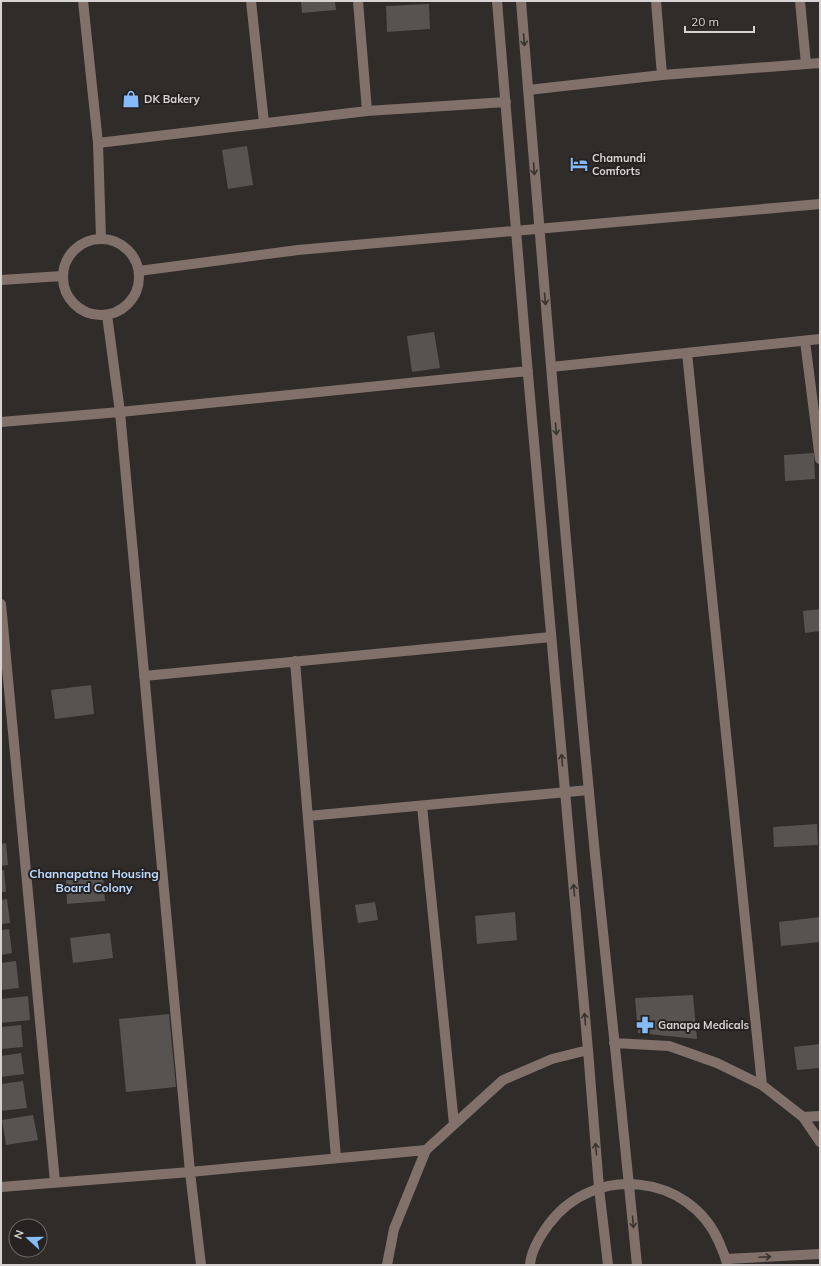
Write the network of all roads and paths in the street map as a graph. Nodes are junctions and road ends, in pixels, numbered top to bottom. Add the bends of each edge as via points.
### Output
1 (83, 1) edge
2 (251, 1) edge
3 (358, 1) edge
4 (497, 1) edge
5 (521, 1) edge
6 (656, 1) edge
7 (800, 1) edge
8 (820, 63) edge
9 (806, 64) junction
10 (662, 75) junction
11 (528, 90) junction
12 (506, 102) junction
13 (367, 111) junction
14 (264, 123) junction
15 (98, 143) junction
16 (820, 204) edge
17 (539, 229) junction
18 (516, 231) junction
19 (101, 238) junction
20 (139, 272) junction
21 (62, 276) junction
22 (1, 280) edge
23 (108, 315) junction
24 (820, 339) edge
25 (804, 341) junction
26 (687, 353) junction
27 (551, 367) junction
28 (528, 371) junction
29 (120, 412) junction
30 (1, 422) edge
31 (820, 459) edge
32 (1, 604) edge
33 (551, 637) junction
34 (295, 661) junction
35 (144, 676) junction
36 (589, 790) junction
37 (565, 792) junction
38 (422, 806) junction
39 (308, 816) junction
40 (614, 1043) junction
41 (588, 1050) junction
42 (762, 1085) junction
43 (820, 1116) edge
44 (803, 1117) junction
45 (454, 1124) junction
46 (820, 1142) edge
47 (426, 1150) junction
48 (336, 1158) junction
49 (190, 1172) junction
50 (55, 1182) junction
51 (629, 1183) junction
52 (1, 1186) edge
53 (599, 1188) junction
54 (820, 1254) edge
55 (727, 1262) edge
56 (201, 1265) edge
57 (387, 1265) edge
58 (530, 1265) edge
59 (608, 1265) edge
60 (637, 1265) edge

1 - 15 street
2 - 14 street
3 - 13 street
4 - 12 street
5 -> 11 street
6 - 10 street
7 - 9 street
8 - 9 street
9 - 10 street
10 - 11 street
11 -> 17 street
12 - 13 street
12 - 18 street
13 - 14 street
14 - 15 street
15 - 19 street
16 - 17 street
17 - 18 street
17 -> 27 street
18 - 20 street via 298,250
18 - 28 street
19 - 20 street via 122,244 130,251
19 - 21 street via 78,245 64,264
20 - 23 street via 135,295 119,311
21 - 22 street
21 - 23 street via 68,298 76,306 85,312
23 - 29 street
24 - 25 street
25 - 26 street
25 - 31 street
26 - 27 street
26 - 42 street
27 -> 36 street
28 - 29 street
28 - 33 street
29 - 30 street
29 - 35 street
32 - 50 street
33 - 34 street
37 -> 33 street
34 - 35 street
34 - 39 street
35 - 49 street
36 - 37 street
36 - 40 street
37 - 38 street
41 -> 37 street
38 - 39 street
38 - 45 street
39 - 48 street
40 - 42 street via 669,1046 717,1063
40 - 51 street
41 - 45 street via 552,1059 503,1080
53 -> 41 street
42 - 44 street
43 - 44 street
44 - 46 street
45 - 47 street
47 - 48 street
47 - 57 street via 394,1229
48 - 49 street
49 - 50 street
49 - 56 street
50 - 52 street
51 - 53 street
51 - 55 street via 662,1188 691,1204 713,1229
51 -> 60 street
53 - 58 street via 575,1198 555,1215 540,1236
53 - 59 street
55 -> 54 street

